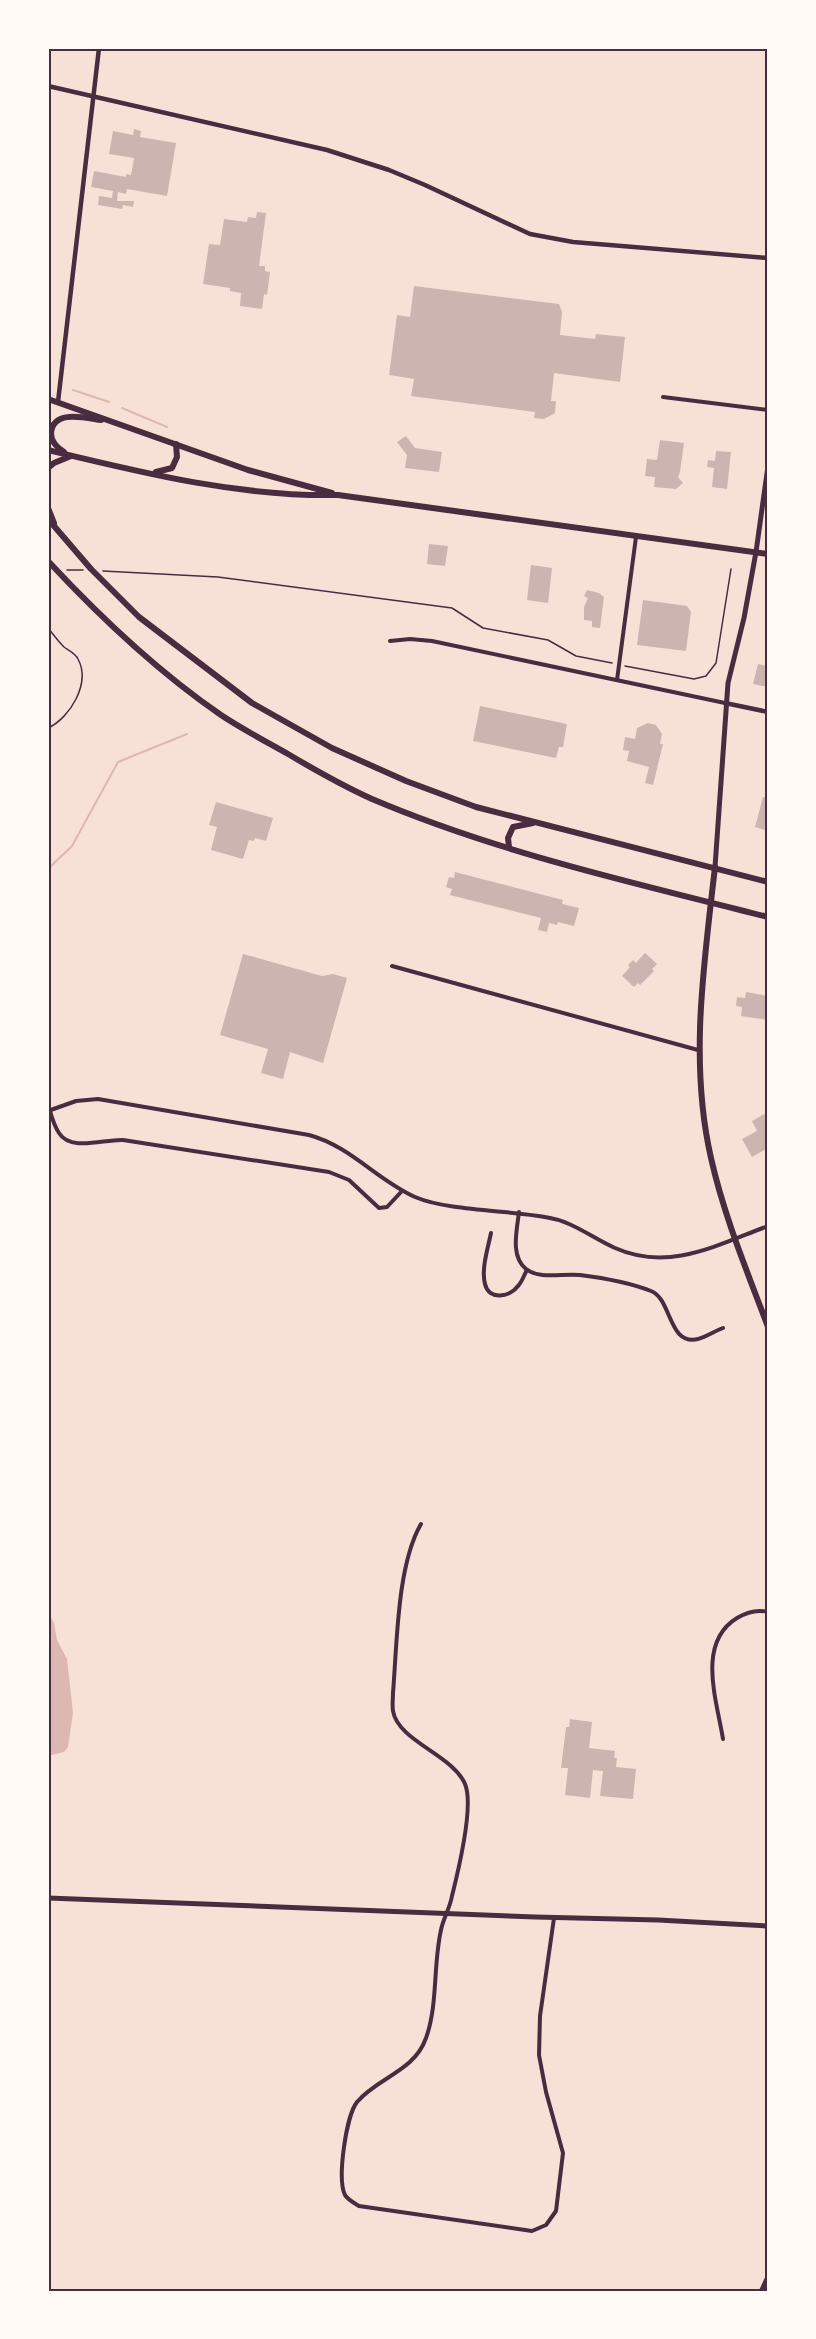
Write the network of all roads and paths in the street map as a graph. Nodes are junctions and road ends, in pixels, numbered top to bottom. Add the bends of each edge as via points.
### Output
1 (99, 48) edge
2 (48, 86) edge
3 (93, 95) junction
4 (768, 258) edge
5 (663, 397) dead end
6 (48, 399) edge
7 (58, 402) junction
8 (768, 410) edge
9 (110, 420) junction
10 (176, 444) junction
11 (48, 450) edge
12 (71, 456) junction
13 (768, 466) edge
14 (48, 468) edge
15 (147, 473) junction
16 (338, 495) junction
17 (48, 508) edge
18 (48, 519) edge
19 (57, 529) junction
20 (636, 537) junction
21 (756, 552) junction
22 (768, 554) edge
23 (48, 561) edge
24 (731, 569) dead end
25 (139, 572) dead end
26 (48, 628) edge
27 (390, 641) dead end
28 (619, 664) junction
29 (617, 680) junction
30 (725, 703) junction
31 (768, 712) edge
32 (48, 728) edge
33 (540, 823) junction
34 (509, 847) junction
35 (715, 867) junction
36 (768, 882) edge
37 (711, 902) junction
38 (768, 917) edge
39 (392, 966) dead end
40 (698, 1050) junction
41 (49, 1111) edge
42 (402, 1191) junction
43 (519, 1212) junction
44 (768, 1226) edge
45 (491, 1233) dead end
46 (735, 1238) junction
47 (527, 1270) junction
48 (768, 1327) edge
49 (723, 1328) dead end
50 (421, 1524) dead end
51 (768, 1612) edge
52 (723, 1739) dead end
53 (48, 1898) edge
54 (447, 1914) junction
55 (554, 1918) junction
56 (768, 1926) edge
57 (768, 2278) edge
58 (762, 2291) edge

1 - 3 street
2 - 3 street
3 - 4 street via 327,150 389,170 530,234 573,242
3 - 7 street
5 - 8 street
6 - 7 main road
7 - 9 main road
9 - 10 main road
9 - 12 main road via 57,420 51,433 54,443
10 - 15 main road via 177,457 172,468
10 - 16 main road via 248,470
11 - 12 main road
12 - 14 main road
12 - 15 main road
13 - 21 main road
15 - 16 main road via 281,495
16 - 20 main road
17 - 19 main road
18 - 19 main road
19 - 33 main road via 139,617 252,703 332,747 406,781 476,807
20 - 21 main road
20 - 28 street
21 - 22 main road
21 - 30 main road
23 - 34 main road via 151,661 222,716 370,798
24 - 28 path via 716,663 706,676 694,679
25 - 28 path via 218,577 452,608 483,628 548,640 576,656
26 - 32 path via 78,658 82,678 73,702 58,722
27 - 29 street via 432,641
28 - 29 street
29 - 30 street
30 - 31 street
30 - 35 main road
33 - 34 main road via 513,827
33 - 35 main road
34 - 37 main road via 585,871
35 - 36 main road
35 - 37 main road
37 - 38 main road
37 - 40 main road
39 - 40 street
40 - 46 main road via 710,1156
41 - 42 street via 76,1101 98,1099 309,1135 348,1152
41 - 42 street via 58,1132 77,1144 123,1140 329,1172 349,1180 379,1208 387,1207
42 - 43 street via 443,1204
43 - 46 street via 578,1226 630,1254 652,1258 673,1258
43 - 47 street via 516,1250
44 - 46 street
45 - 47 street via 484,1277 489,1293 497,1296 514,1291
46 - 48 main road
47 - 49 street via 620,1281 654,1292 674,1327 688,1339
50 - 54 street via 412,1539 405,1570 393,1714 408,1734 458,1771 466,1786 468,1808
51 - 52 street via 742,1614 716,1643 712,1671
53 - 54 main road
54 - 55 main road
54 - 55 street via 441,1929 426,2038 407,2066 366,2092 355,2104 347,2131 341,2181 346,2197 359,2206 532,2230 546,2225 556,2211 563,2153 539,2055 540,2016
55 - 56 main road
57 - 58 main road

